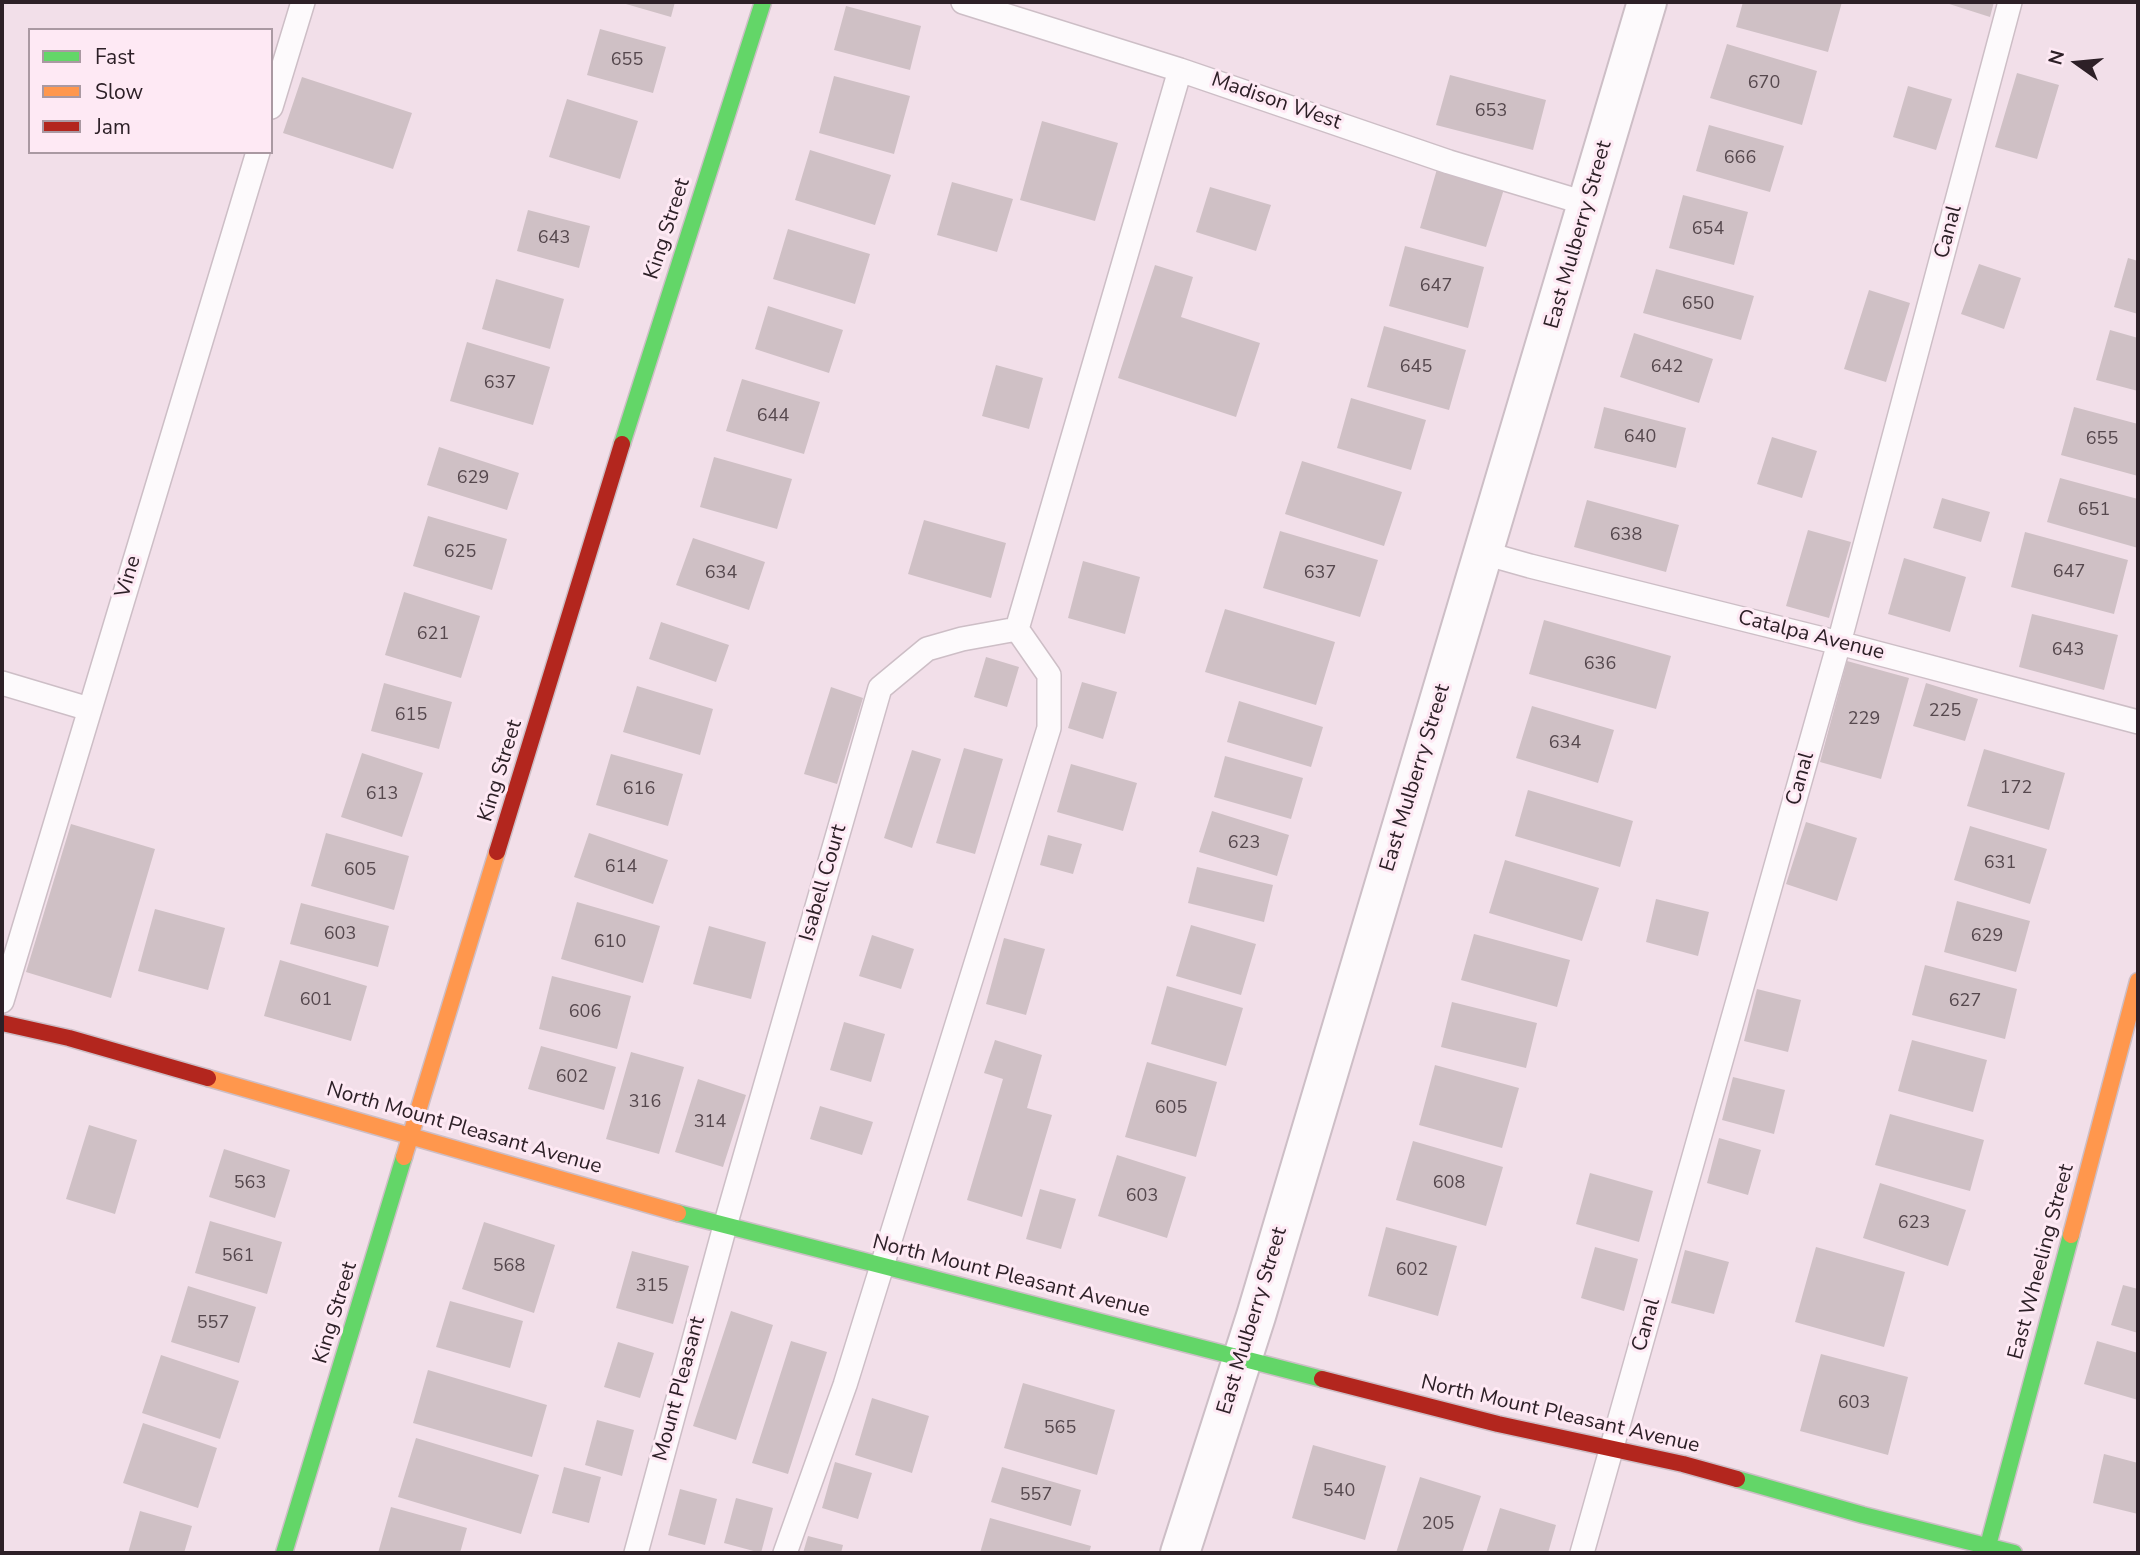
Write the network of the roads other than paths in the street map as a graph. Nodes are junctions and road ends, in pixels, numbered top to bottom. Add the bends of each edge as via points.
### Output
1 (303, 2) edge
2 (763, 2) edge
3 (963, 2) edge
4 (1647, 2) edge
5 (2010, 2) edge
6 (1180, 70) junction
7 (273, 100) edge
8 (257, 154) edge
9 (1588, 204) junction
10 (1484, 553) junction
11 (1017, 629) junction
12 (1839, 643) junction
13 (2, 683) edge
14 (89, 709) junction
15 (2138, 722) edge
16 (2138, 981) edge
17 (2, 1001) edge
18 (2, 1023) edge
19 (410, 1135) junction
20 (725, 1226) junction
21 (882, 1266) junction
22 (1243, 1359) junction
23 (1612, 1449) junction
24 (1987, 1550) edge
25 (284, 1553) edge
26 (636, 1553) edge
27 (785, 1553) edge
28 (1180, 1553) edge
29 (1581, 1553) edge
30 (2014, 1553) edge

1 - 7 lane
2 - 19 street, King Street
3 - 6 lane, Madison West
4 - 9 street, East Mulberry Street
5 - 12 lane, Canal
6 - 9 lane, Madison West
6 - 11 lane
8 - 14 lane, Vine
9 - 10 street, East Mulberry Street
10 - 12 lane, Catalpa Avenue
10 - 22 street, East Mulberry Street
11 - 20 lane, Isabell Court via 927,649 880,688
11 - 21 lane via 1049,675 1049,728
12 - 15 lane, Catalpa Avenue
12 - 23 lane, Canal
13 - 14 lane
14 - 17 lane, Vine
16 - 24 street, East Wheeling Street
18 - 19 street, North Mount Pleasant Avenue
19 - 20 street, North Mount Pleasant Avenue
19 - 25 street, King Street
20 - 21 street, North Mount Pleasant Avenue
20 - 26 lane, Mount Pleasant
21 - 22 street, North Mount Pleasant Avenue
21 - 27 lane
22 - 23 street, North Mount Pleasant Avenue
22 - 28 street, East Mulberry Street
23 - 24 street, North Mount Pleasant Avenue via 1683,1464
23 - 29 lane, Canal
24 - 30 street, North Mount Pleasant Avenue

